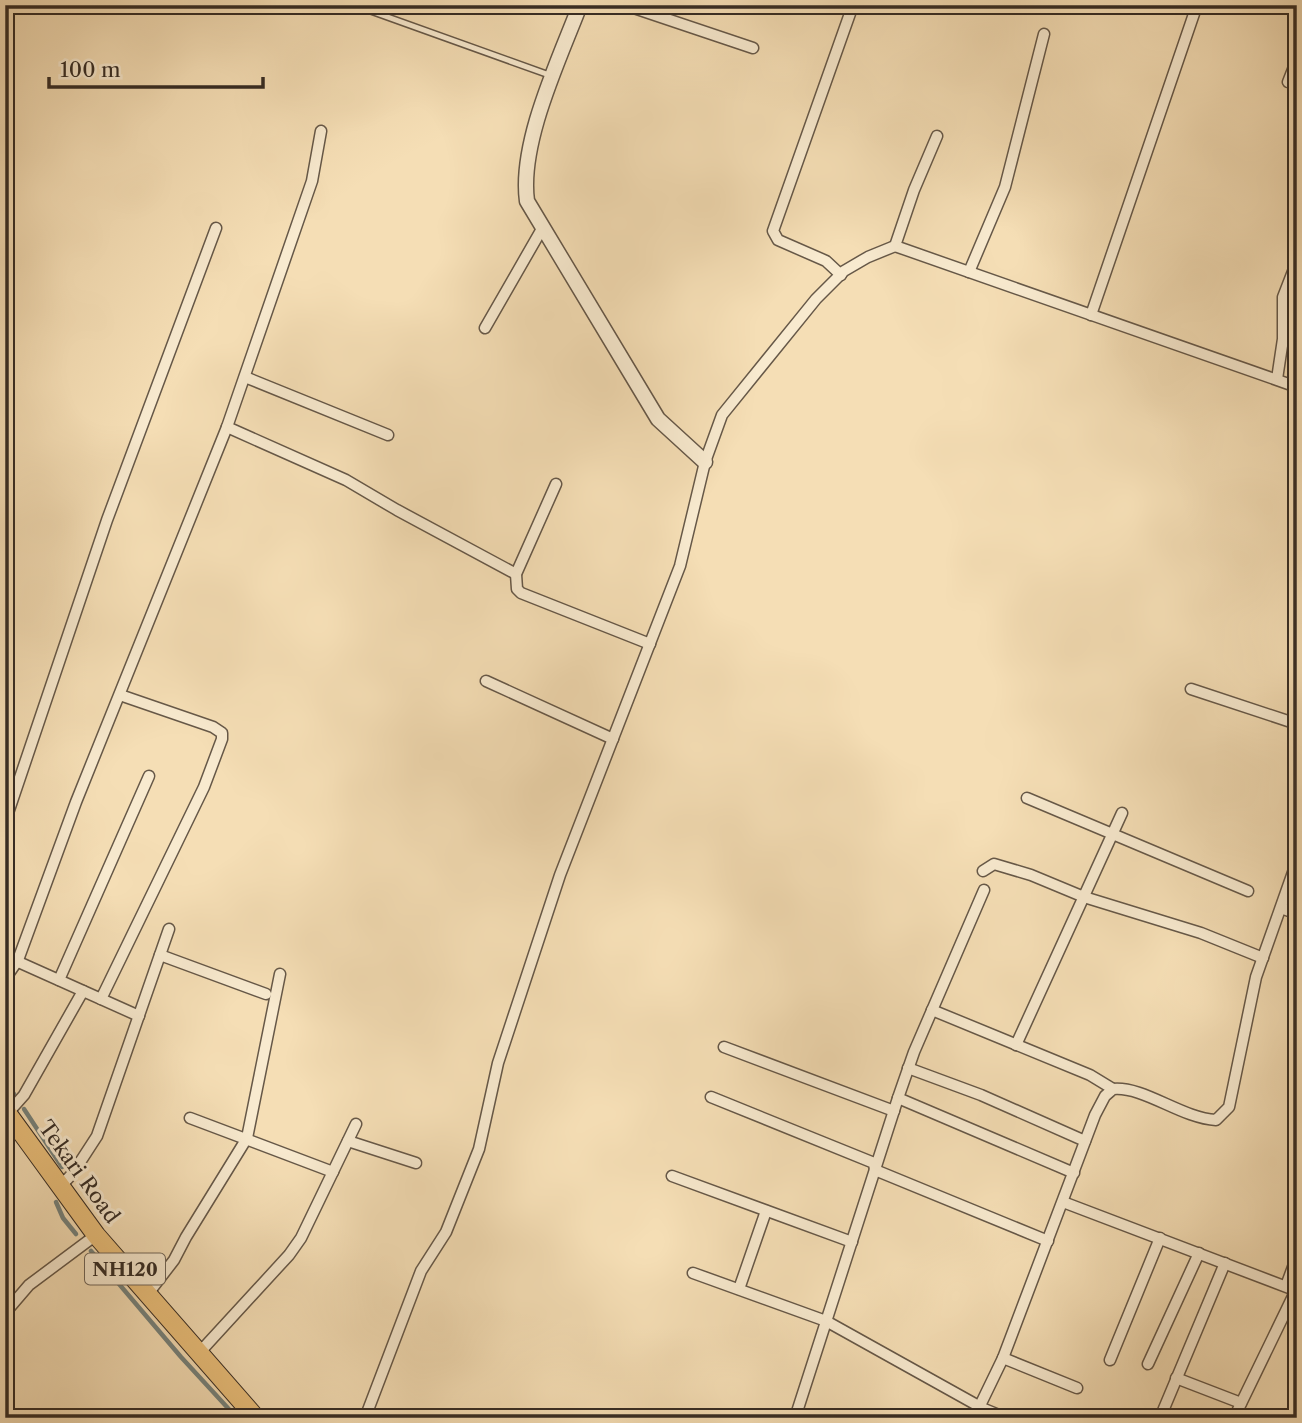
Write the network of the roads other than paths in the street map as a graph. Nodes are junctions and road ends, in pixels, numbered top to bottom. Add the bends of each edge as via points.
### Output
1 (354, 5) edge
2 (580, 5) edge
3 (625, 5) edge
4 (853, 5) edge
5 (1197, 5) edge
6 (1044, 34) dead end
7 (753, 48) dead end
8 (1297, 59) edge
9 (553, 77) junction
10 (1288, 82) dead end
11 (321, 131) dead end
12 (937, 136) dead end
13 (543, 227) junction
14 (216, 228) dead end
15 (895, 246) junction
16 (1297, 261) edge
17 (969, 272) junction
18 (841, 275) junction
19 (1091, 315) junction
20 (485, 328) dead end
21 (245, 377) junction
22 (1278, 379) junction
23 (1297, 387) edge
24 (227, 426) junction
25 (388, 435) dead end
26 (705, 462) junction
27 (556, 484) dead end
28 (516, 574) junction
29 (650, 644) junction
30 (486, 681) dead end
31 (1191, 689) dead end
32 (120, 695) junction
33 (1297, 724) edge
34 (613, 739) junction
35 (149, 776) dead end
36 (1027, 799) dead end
37 (1122, 813) dead end
38 (5, 822) edge
39 (1113, 833) junction
40 (1297, 861) edge
41 (983, 871) dead end
42 (984, 890) dead end
43 (1248, 891) dead end
44 (1084, 897) junction
45 (1281, 908) junction
46 (1297, 914) edge
47 (169, 929) dead end
48 (160, 955) junction
49 (5, 956) edge
50 (1263, 958) junction
51 (18, 960) junction
52 (280, 974) dead end
53 (5, 979) edge
54 (59, 980) junction
55 (83, 991) junction
56 (266, 994) dead end
57 (101, 999) junction
58 (932, 1010) junction
59 (139, 1016) junction
60 (1016, 1045) junction
61 (724, 1047) dead end
62 (908, 1068) junction
63 (1113, 1089) junction
64 (711, 1097) dead end
65 (898, 1098) junction
66 (7, 1111) edge
67 (894, 1111) junction
68 (190, 1118) dead end
69 (356, 1124) dead end
70 (247, 1138) junction
71 (348, 1141) junction
72 (1085, 1141) junction
73 (416, 1163) dead end
74 (875, 1170) junction
75 (332, 1172) junction
76 (1074, 1173) junction
77 (672, 1176) dead end
78 (60, 1188) junction
79 (1063, 1202) junction
80 (766, 1210) junction
81 (96, 1234) junction
82 (1160, 1238) junction
83 (1048, 1241) junction
84 (852, 1242) junction
85 (1199, 1253) junction
86 (1297, 1256) edge
87 (1225, 1263) junction
88 (693, 1273) dead end
89 (738, 1289) junction
90 (1293, 1289) edge
91 (146, 1295) junction
92 (5, 1313) edge
93 (826, 1321) junction
94 (199, 1353) junction
95 (1003, 1358) junction
96 (1110, 1360) dead end
97 (1148, 1364) dead end
98 (1177, 1378) junction
99 (1077, 1388) dead end
100 (1241, 1404) junction
101 (980, 1406) junction
102 (256, 1418) edge
103 (365, 1418) edge
104 (796, 1418) edge
105 (974, 1418) edge
106 (1006, 1418) edge
107 (1160, 1418) edge
108 (1234, 1418) edge

1 - 9 lane
2 - 9 street
3 - 7 street
4 - 18 street via 773,231 778,240 826,261
5 - 19 street
6 - 17 street via 1005,187
8 - 10 street
9 - 13 street via 524,182 527,201
11 - 21 street via 312,181
12 - 15 street
13 - 20 street
13 - 26 street via 657,419
14 - 38 street via 107,520
15 - 17 street
15 - 18 street
16 - 22 street via 1283,297
17 - 19 street
18 - 26 street via 816,299 722,415
19 - 22 street
21 - 24 street
21 - 25 street
22 - 23 street
24 - 28 street via 345,480
24 - 32 street
26 - 29 street via 680,566
27 - 28 street
28 - 29 street via 520,593
29 - 34 street
30 - 34 street
31 - 33 street
32 - 51 street
32 - 57 street via 213,727 222,738 204,787
34 - 103 street via 560,875 498,1063 479,1149 446,1232 421,1271
35 - 54 street
36 - 39 street
37 - 39 street
39 - 43 street
39 - 44 street
40 - 45 street
41 - 44 street via 994,864
42 - 58 street
44 - 50 street via 1201,933
44 - 60 street
45 - 46 street
45 - 50 street
47 - 48 street
48 - 56 street
48 - 59 street
49 - 51 street
50 - 63 street via 1228,1107 1222,1115 1216,1120 1202,1119 1131,1090
51 - 53 street
51 - 54 street
52 - 70 street
54 - 55 street
55 - 57 street
55 - 66 street via 24,1095
57 - 59 street
58 - 60 street
58 - 62 street
59 - 78 street via 97,1136
60 - 63 street
61 - 67 street
62 - 65 street
62 - 72 street
63 - 72 street via 1100,1104
64 - 74 street via 874,1163
65 - 67 street
65 - 76 street
66 - 78 highway, Tekari Road / NH120
67 - 74 street
68 - 70 street
69 - 71 street
70 - 75 street
70 - 91 street via 174,1260
71 - 73 street
71 - 75 street
72 - 76 street
74 - 83 street
74 - 84 street
75 - 94 street via 289,1255
76 - 79 street
77 - 80 street
78 - 81 highway, Tekari Road / NH120
79 - 82 street
79 - 83 street
80 - 84 street
80 - 89 street
81 - 91 highway, Tekari Road / NH120
81 - 92 street via 29,1285
82 - 85 street
82 - 96 street
83 - 95 street
84 - 93 street
85 - 87 street
85 - 97 street
86 - 90 street
87 - 90 street
87 - 98 street
88 - 89 street
89 - 93 street
90 - 100 street
91 - 94 highway, Tekari Road / NH120
93 - 101 street
93 - 104 street
94 - 102 highway, Tekari Road / NH120
95 - 99 street
95 - 101 street
98 - 100 street
98 - 107 street
100 - 108 street
101 - 105 street
101 - 106 street

